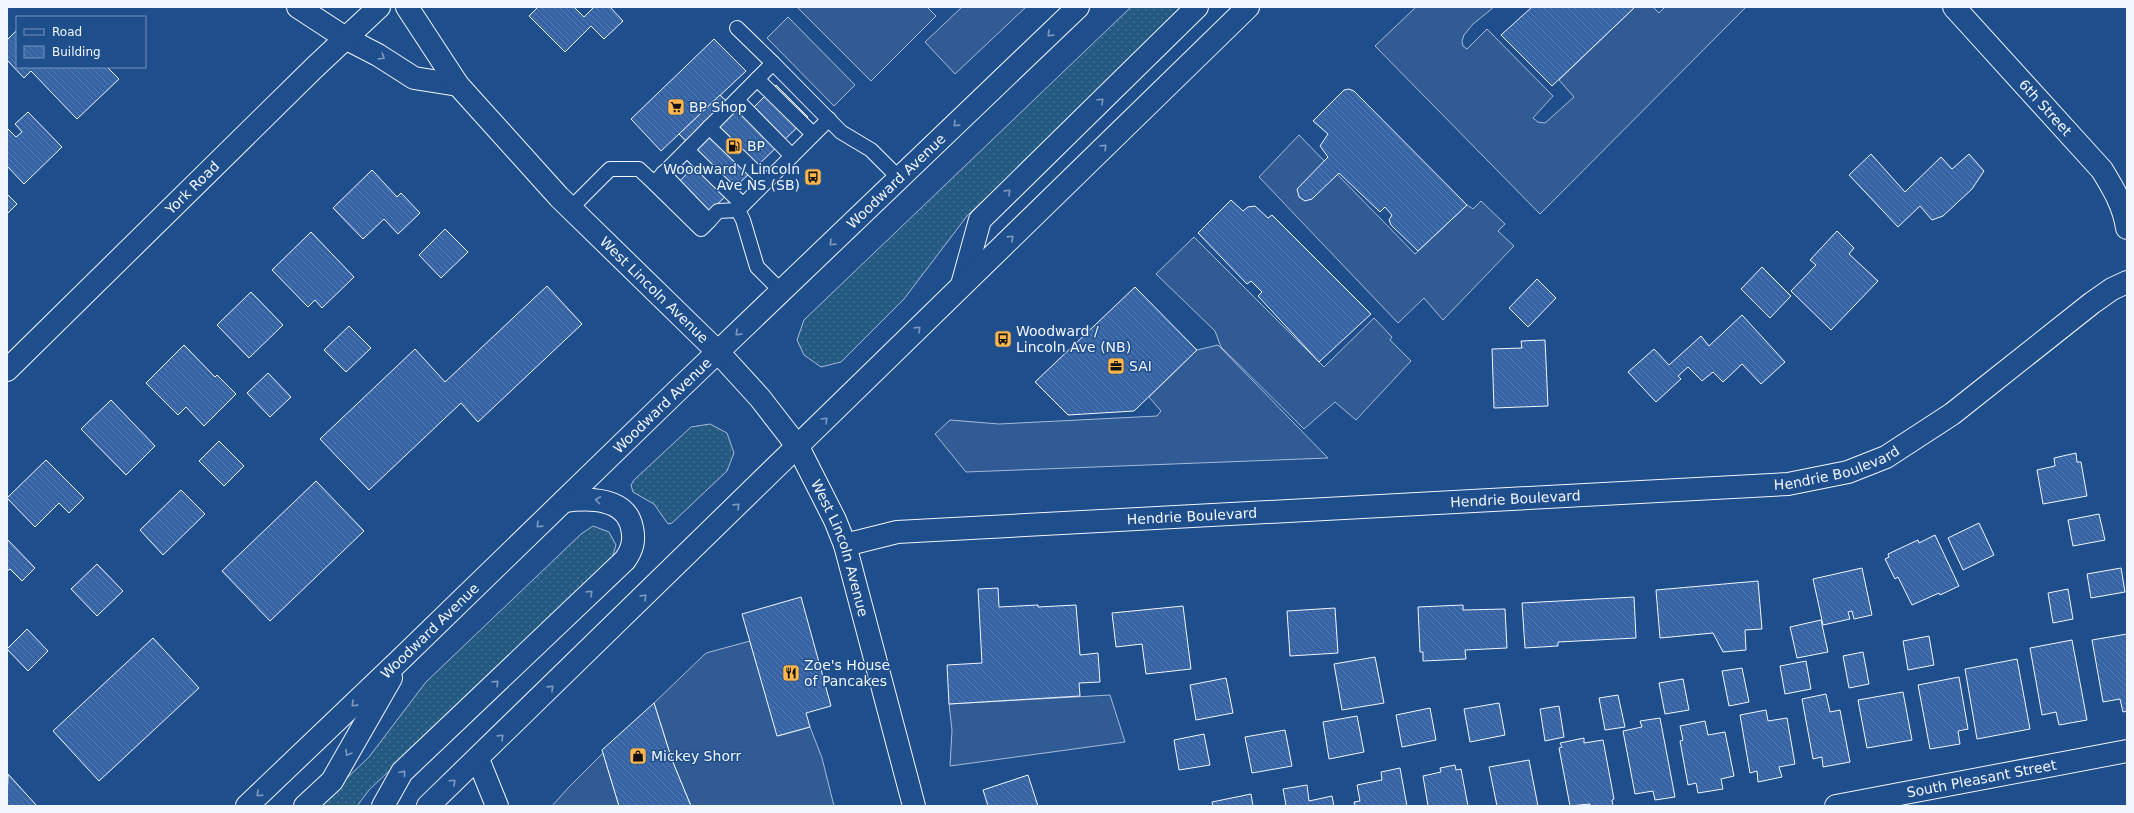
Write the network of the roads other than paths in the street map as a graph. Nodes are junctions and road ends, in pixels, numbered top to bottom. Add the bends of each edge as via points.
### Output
1 (298, 7) edge
2 (379, 7) edge
3 (407, 7) edge
4 (1078, 7) edge
5 (1197, 7) edge
6 (1248, 7) edge
7 (1954, 7) edge
8 (736, 28) dead end
9 (347, 39) junction
10 (773, 63) junction
11 (758, 79) junction
12 (458, 85) junction
13 (737, 100) junction
14 (828, 119) junction
15 (710, 127) junction
16 (813, 134) junction
17 (687, 150) junction
18 (792, 156) junction
19 (659, 178) junction
20 (899, 178) junction
21 (766, 182) junction
22 (741, 207) junction
23 (570, 209) junction
24 (2126, 220) edge
25 (2127, 282) edge
26 (962, 286) junction
27 (781, 291) junction
28 (718, 352) junction
29 (7, 370) edge
30 (798, 447) junction
31 (564, 501) junction
32 (845, 545) junction
33 (402, 658) junction
34 (2127, 751) edge
35 (478, 759) junction
36 (247, 806) edge
37 (306, 806) edge
38 (383, 806) edge
39 (428, 806) edge
40 (497, 806) edge
41 (914, 806) edge
42 (1836, 806) edge

1 - 9 street
2 - 9 street, York Road
3 - 12 street, West Lincoln Avenue
4 -> 20 street, Woodward Avenue
26 -> 5 street via 980,220
26 -> 6 street
7 - 24 street, 6th Street via 2102,170 2114,190
8 - 10 lane
9 -> 12 street via 414,78
9 - 29 street, York Road
10 - 11 lane
10 - 14 lane
11 - 13 lane
11 - 16 lane
12 - 23 street, West Lincoln Avenue
13 - 15 lane
13 - 18 lane
14 - 16 lane
14 - 20 lane via 841,132 871,150
15 - 17 lane
15 - 21 lane
16 - 18 lane
17 - 19 lane
17 - 22 lane
18 - 21 lane
19 - 22 lane via 701,229 718,211
19 - 23 lane via 639,169 610,169
20 -> 27 street, Woodward Avenue
21 - 22 lane
22 - 27 lane via 757,267
23 - 28 street, West Lincoln Avenue
25 - 32 street, Hendrie Boulevard via 2092,302 1952,414 1886,457 1848,472 1788,484 897,532
30 -> 26 street
27 -> 28 street, Woodward Avenue
28 - 30 street, West Lincoln Avenue via 760,398
28 - 31 street, Woodward Avenue
30 - 32 street, West Lincoln Avenue
35 -> 30 street
31 -> 33 street, Woodward Avenue
38 -> 31 street via 402,772 630,553 633,544 631,523 620,508 600,500
32 - 41 street, West Lincoln Avenue
33 -> 36 street, Woodward Avenue
33 -> 37 street via 332,781
34 - 42 street, South Pleasant Street
39 -> 35 street
35 - 40 street

